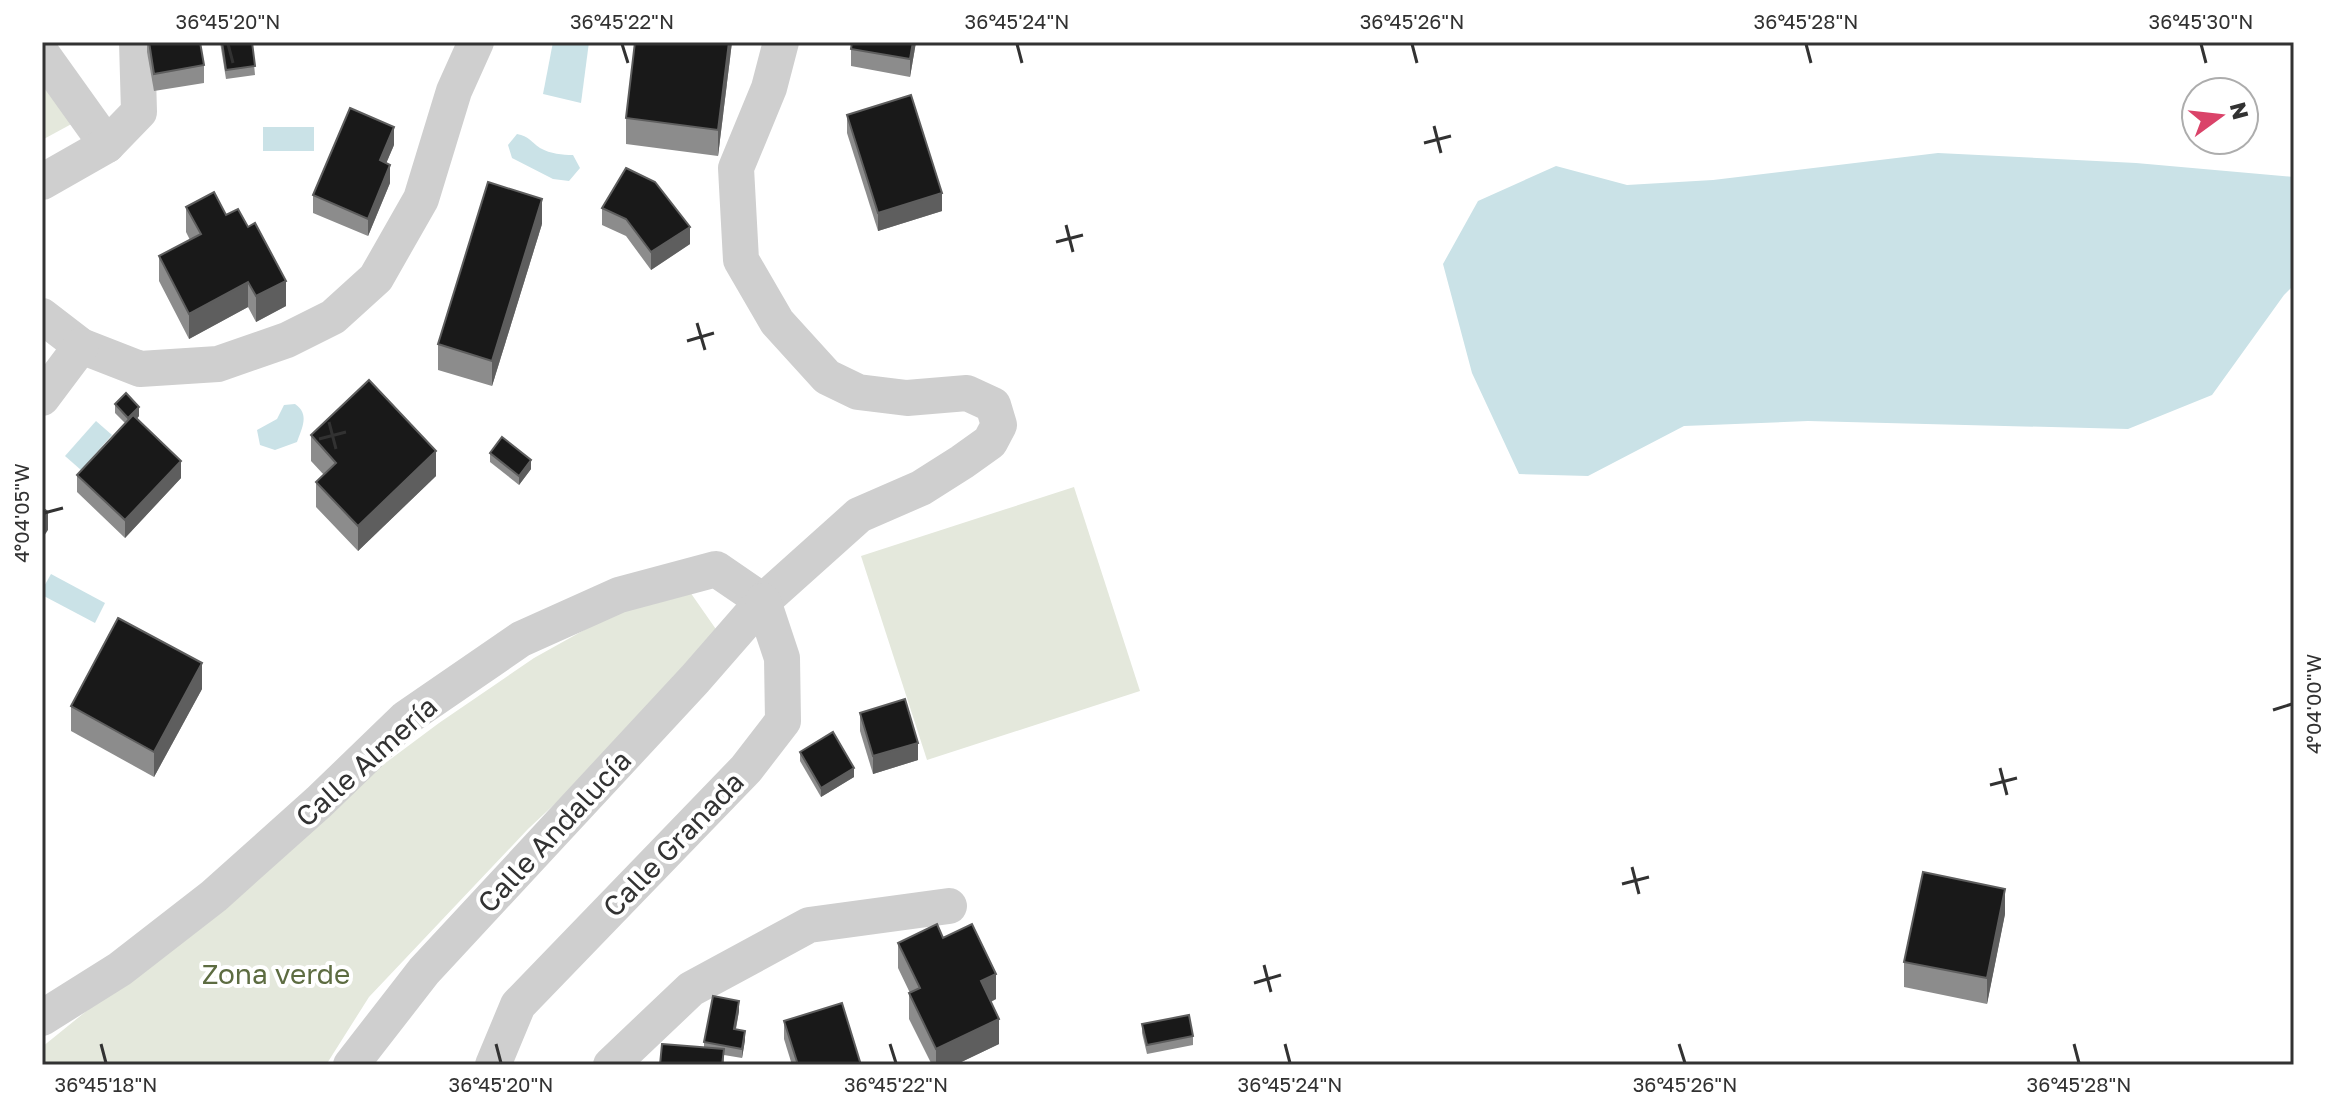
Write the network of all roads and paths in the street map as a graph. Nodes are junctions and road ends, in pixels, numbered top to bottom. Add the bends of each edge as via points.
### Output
1 (137, 42) edge
2 (476, 42) edge
3 (781, 42) edge
4 (42, 54) edge
5 (107, 145) junction
6 (42, 182) edge
7 (42, 316) edge
8 (81, 346) junction
9 (42, 398) edge
10 (763, 601) junction
11 (949, 906) dead end
12 (42, 1018) edge
13 (351, 1065) edge
14 (493, 1065) edge
15 (611, 1065) edge

1 - 5 street via 139,112
2 - 8 street via 454,91 421,199 376,278 333,317 218,364 140,369
3 - 10 street, Calle Andalucía via 769,88 736,168 741,260 777,322 827,377 858,392 907,398 967,393 993,405 999,425 990,442 962,462 921,488 859,515
4 - 5 street
5 - 6 street
7 - 8 street
8 - 9 street
10 - 12 street, Calle Almería via 716,569 619,595 521,639 406,718 214,896 120,969
10 - 13 street, Calle Andalucía via 424,971
10 - 14 street, Calle Granada via 782,658 783,721 746,769 518,1005
11 - 15 street via 809,925 691,989

